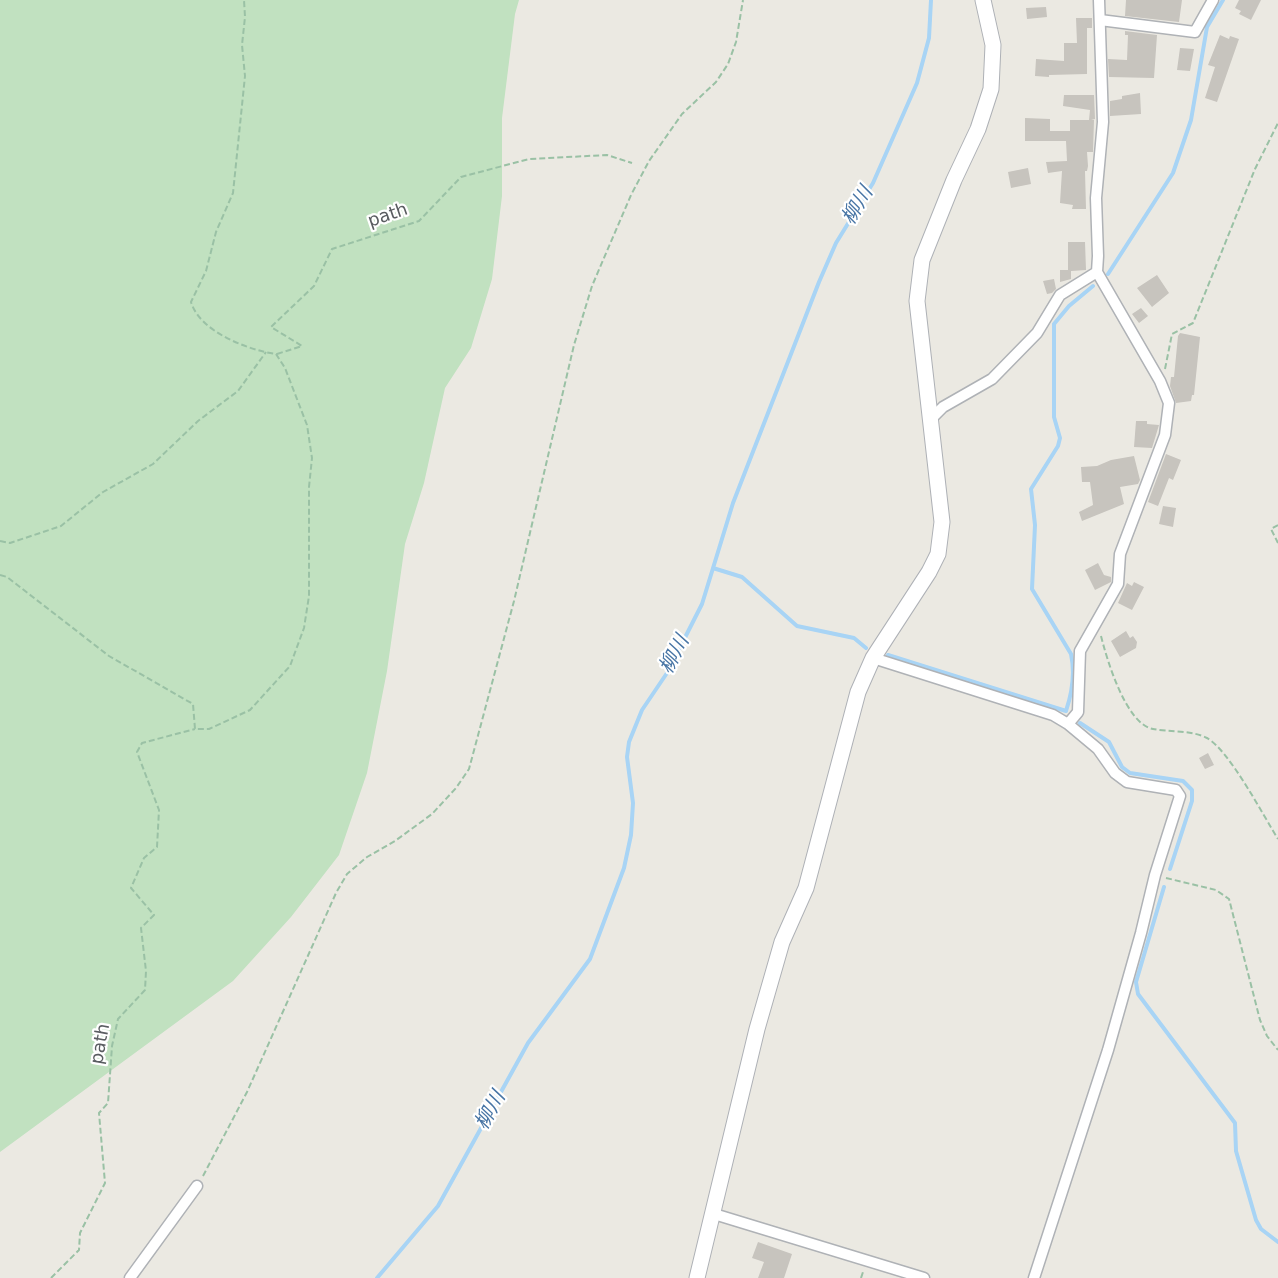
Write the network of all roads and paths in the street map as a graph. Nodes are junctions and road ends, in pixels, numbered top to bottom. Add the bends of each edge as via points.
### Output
1 (244, 0) edge
2 (743, 0) edge
3 (983, 0) edge
4 (1099, 0) edge
5 (1213, 0) edge
6 (1100, 20) junction
7 (1278, 123) edge
8 (632, 163) dead end
9 (1097, 272) junction
10 (266, 352) junction
11 (276, 354) junction
12 (1162, 386) junction
13 (930, 420) junction
14 (1278, 525) edge
15 (0, 541) edge
16 (1278, 543) edge
17 (0, 575) edge
18 (1097, 622) junction
19 (873, 658) junction
20 (1068, 724) junction
21 (195, 729) junction
22 (1278, 838) edge
23 (1155, 875) junction
24 (1278, 1050) edge
25 (197, 1186) joint
26 (714, 1214) junction
27 (51, 1278) edge
28 (130, 1278) edge
29 (697, 1278) edge
30 (924, 1278) edge
31 (1034, 1278) edge

1 - 10 path via 245,76 233,193 191,302 194,312 207,326
2 - 25 path via 728,64 716,82 682,114 649,161 591,286 469,769 432,814 347,874 247,1092
3 - 13 street via 993,45 991,89 922,260 917,301
4 - 6 street
5 - 6 street via 1195,32
6 - 9 street via 1103,122 1096,198
7 - 12 path via 1255,169 1193,323 1173,334
8 - 11 path, path via 607,155 530,159 461,177 419,221 332,249 314,286 271,327 302,346
9 - 12 street
9 - 13 street via 1060,295 1037,333 992,379 943,407
10 - 11 path
10 - 15 path via 238,391 198,421 153,464 103,492 61,526 10,543
11 - 21 path, path via 307,425 312,458 309,597 304,628 290,666 250,710 209,729
12 - 18 street via 1169,403 1165,435 1120,554 1118,584
13 - 19 street via 942,522 938,554
14 - 16 path via 1271,529
17 - 21 path via 110,656 193,704
18 - 20 street via 1080,651 1078,712
18 - 22 path via 1108,665 1135,716 1149,729 1208,738 1231,762
19 - 20 street via 1053,715
19 - 26 street via 858,692 807,888 782,942 757,1029
20 - 23 street via 1098,749 1115,773 1127,782 1176,790 1180,796
21 - 27 path, path via 142,743 137,752 159,810 157,847 144,858 131,888 154,915 141,928 145,990 118,1019 112,1046 108,1103 99,1113 105,1183 80,1233 79,1250
23 - 24 path via 1216,890 1229,899 1260,1020
23 - 31 street via 1108,1050
25 - 28 street
26 - 29 street
26 - 30 street

